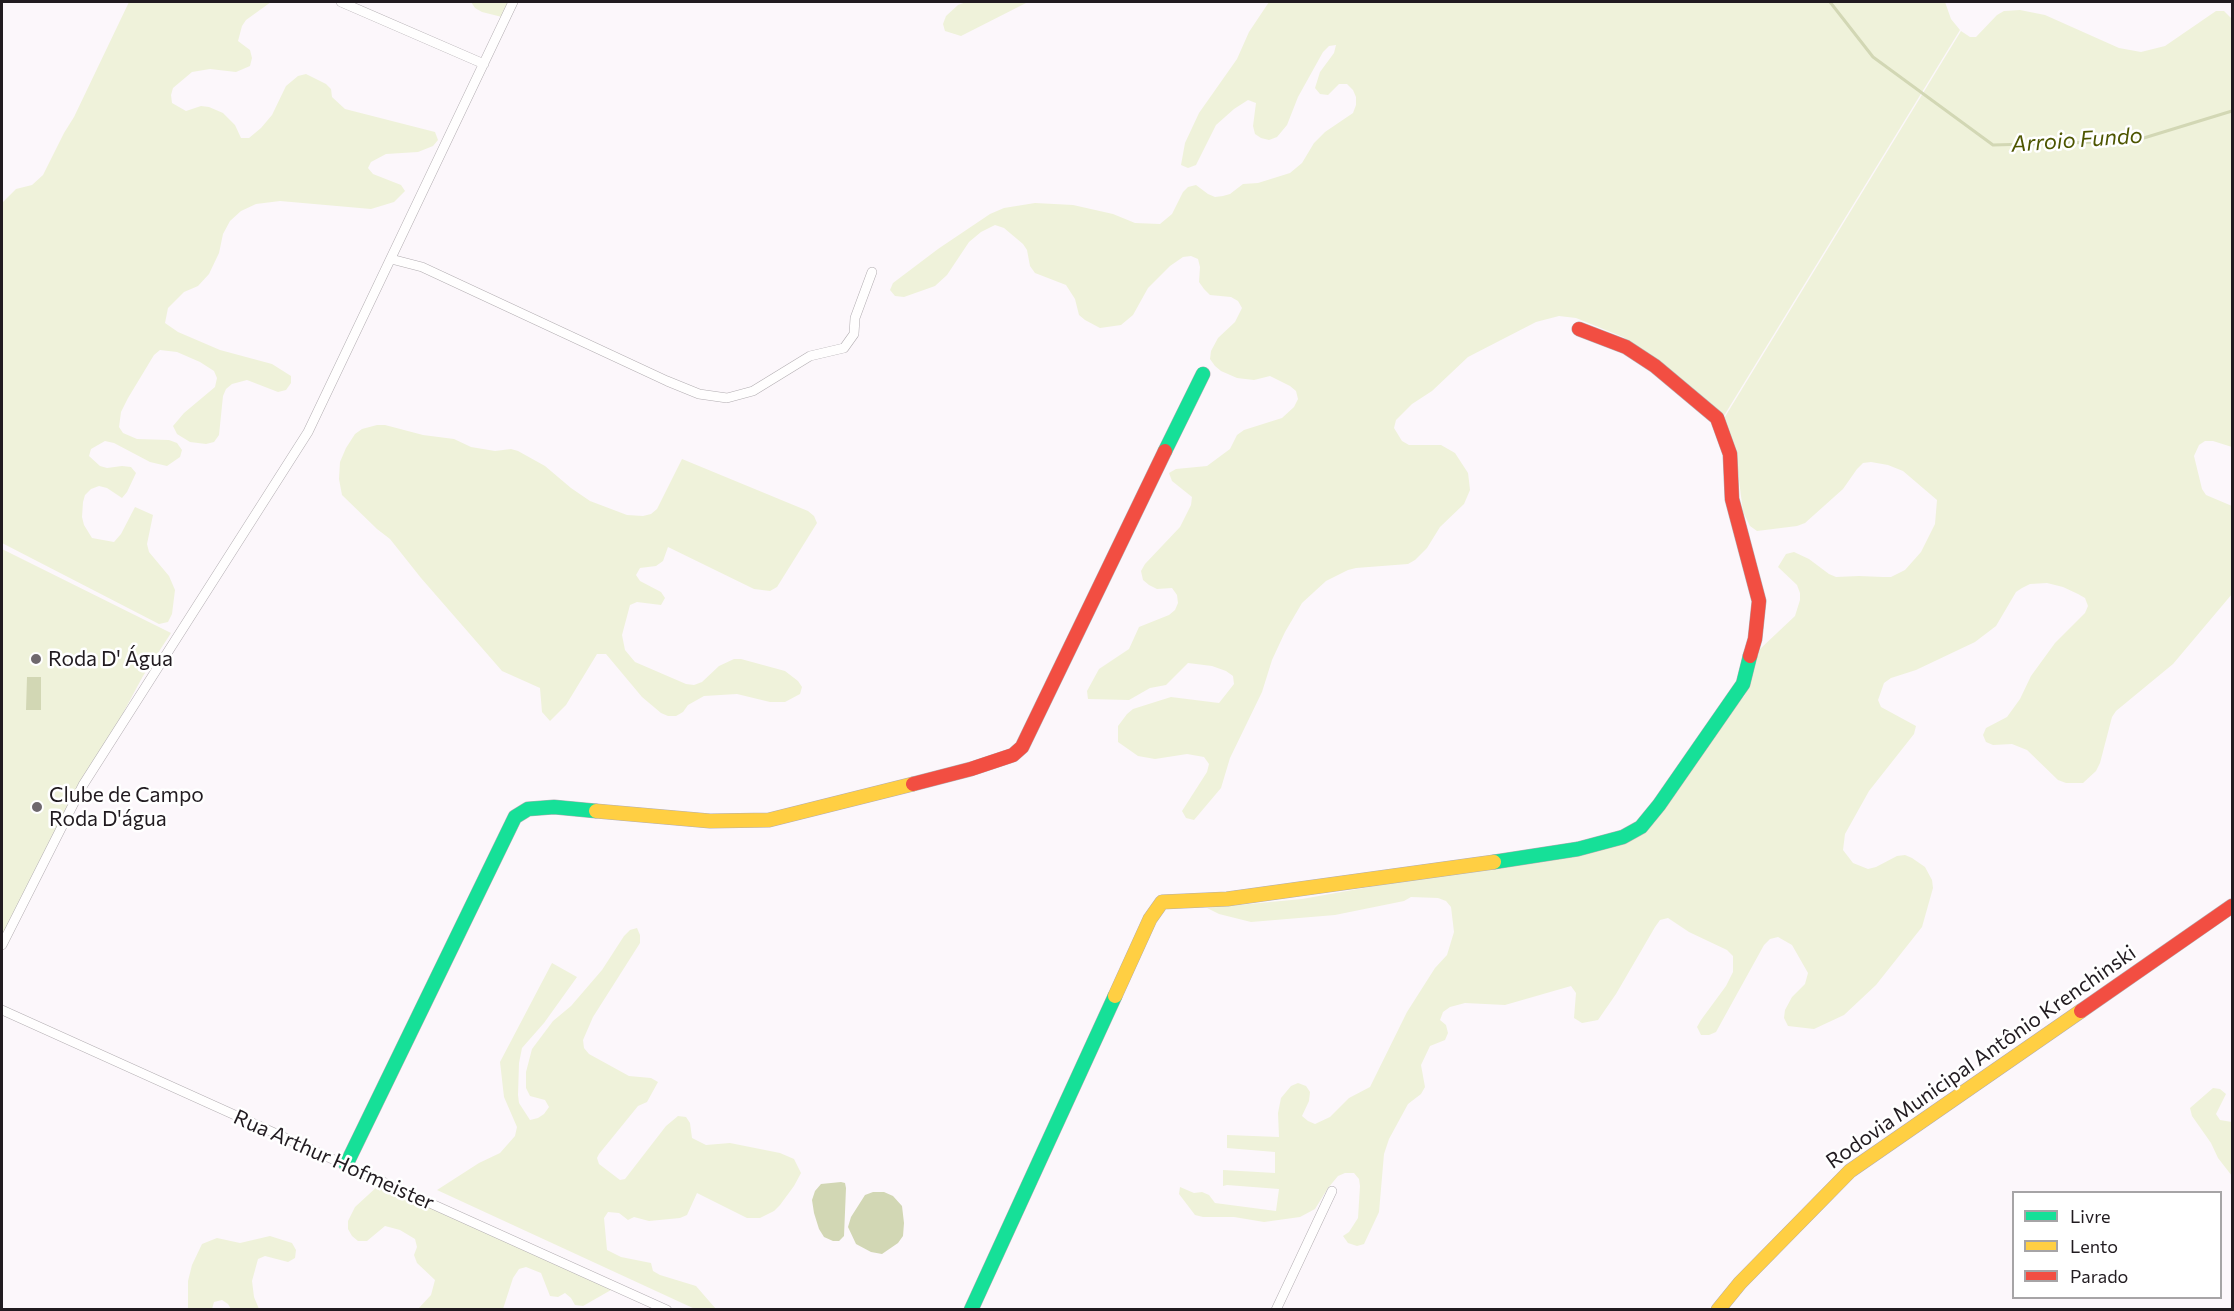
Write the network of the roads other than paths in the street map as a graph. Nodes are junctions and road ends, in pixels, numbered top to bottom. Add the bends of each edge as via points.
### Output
1 (341, 2) edge
2 (513, 2) edge
3 (484, 64) junction
4 (391, 259) junction
5 (872, 272) dead end
6 (1579, 329) dead end
7 (1203, 374) dead end
8 (2232, 906) edge
9 (2, 945) edge
10 (2, 1010) edge
11 (346, 1165) junction
12 (1332, 1191) dead end
13 (667, 1310) edge
14 (971, 1310) edge
15 (1276, 1310) edge
16 (1719, 1310) edge

1 - 3 street
2 - 3 street
3 - 4 street
4 - 5 street via 422,267 667,381 699,394 727,398 753,391 810,356 844,348 854,334 855,318
4 - 9 street via 308,432 83,785
6 - 14 street via 1626,347 1688,391 1717,418 1730,454 1732,499 1759,601 1755,639 1743,684 1659,805 1641,827 1623,837 1578,849 1426,872 1227,899 1162,902 1150,919
7 - 11 street via 1022,747 1013,755 971,769 769,820 710,821 554,807 528,809 515,817
8 - 16 street, Rodovia Municipal Antônio Krenchinski via 1850,1171 1740,1283
10 - 11 street, Rua Arthur Hofmeister
11 - 13 street, Rua Arthur Hofmeister
12 - 15 street

